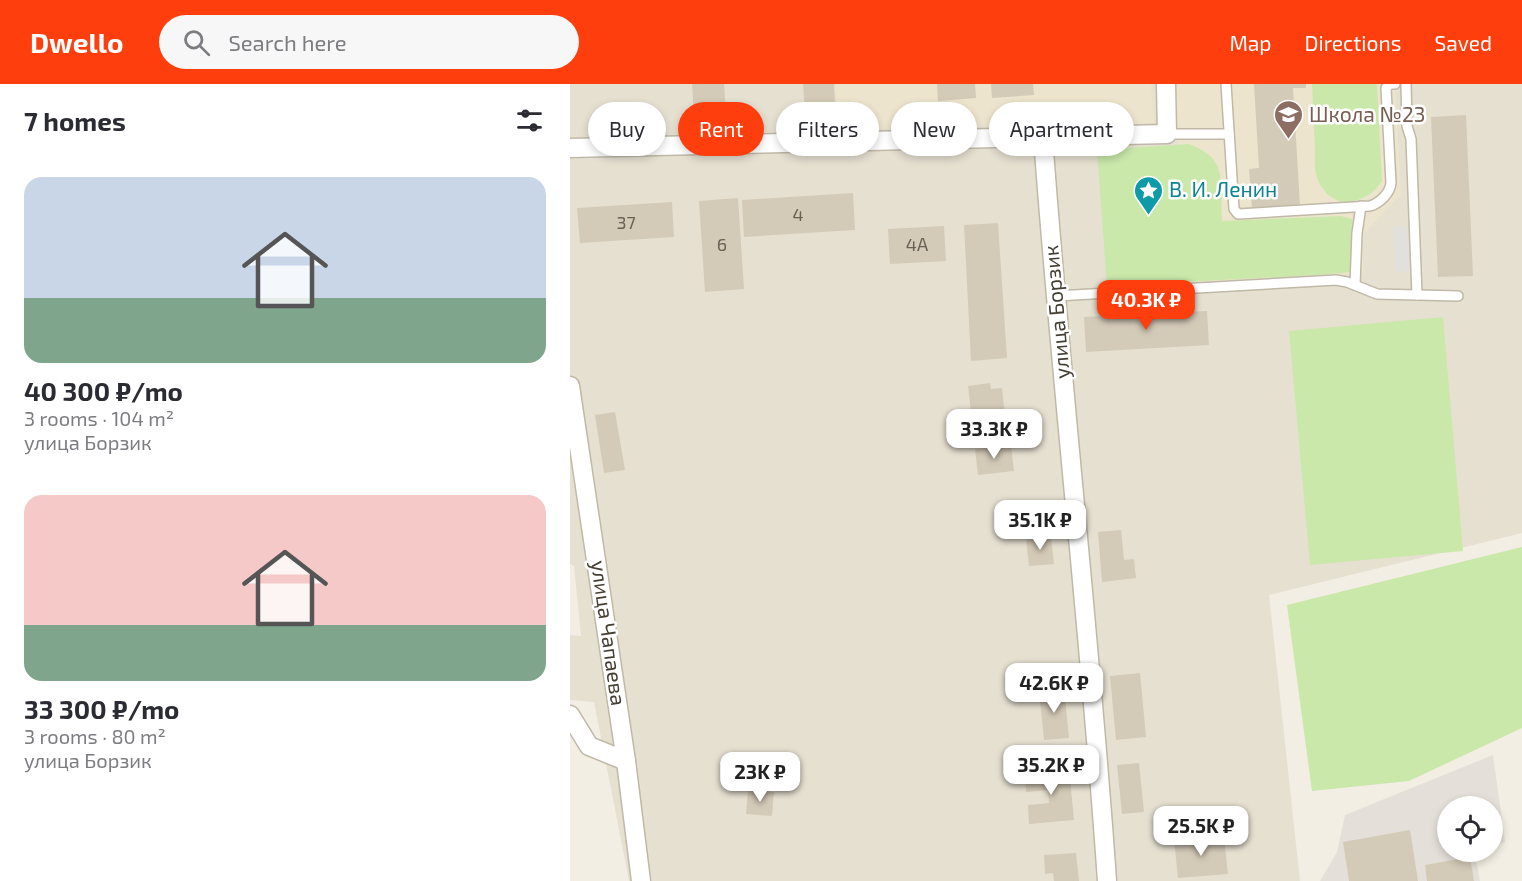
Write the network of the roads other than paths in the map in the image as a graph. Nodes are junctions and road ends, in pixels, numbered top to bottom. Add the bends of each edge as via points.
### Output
1 (1166, 84) edge
2 (1226, 84) edge
3 (1395, 84) edge
4 (1406, 84) edge
5 (1167, 134) junction
6 (1229, 134) junction
7 (1134, 135) edge
8 (989, 138) edge
9 (570, 147) edge
10 (1045, 156) edge
11 (1361, 206) junction
12 (1355, 285) junction
13 (1417, 295) junction
14 (1056, 296) junction
15 (1458, 297) dead end
16 (570, 386) edge
17 (570, 715) edge
18 (626, 761) junction
19 (641, 881) edge
20 (1107, 881) edge

1 - 5 street
2 - 6 lane
3 - 11 lane via 1386,88 1391,188 1375,205
4 - 13 lane
5 - 6 lane
5 - 7 street
6 - 11 lane via 1235,213
8 - 9 street
10 - 14 street, улица Борзик
11 - 12 lane
12 - 13 lane via 1377,294
12 - 14 lane via 1336,280
13 - 15 lane
14 - 20 street, улица Борзик
16 - 18 street, улица Чапаева
17 - 18 street via 590,746
18 - 19 street, улица Чапаева

